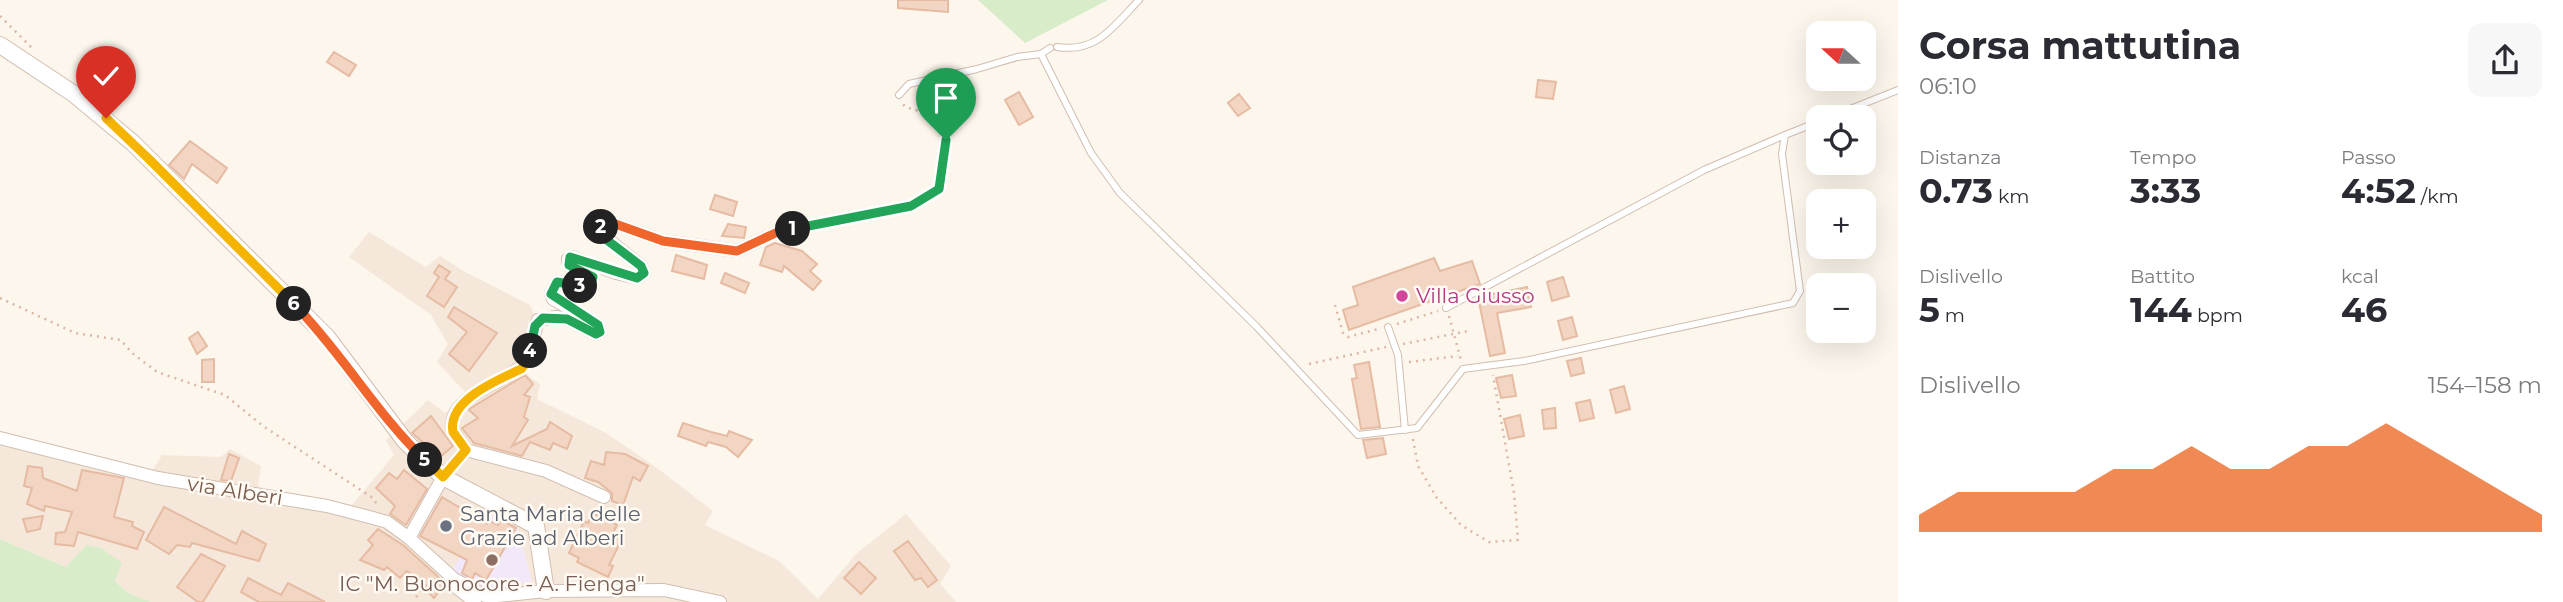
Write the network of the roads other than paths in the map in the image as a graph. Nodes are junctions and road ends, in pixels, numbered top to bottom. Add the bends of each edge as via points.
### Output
1 (1139, 0) edge
2 (0, 45) edge
3 (1041, 54) junction
4 (1898, 90) edge
5 (899, 95) road end
6 (1860, 105) edge
7 (1806, 127) edge
8 (1785, 135) junction
9 (802, 229) road end
10 (1446, 308) dead end
11 (1388, 327) dead end
12 (1408, 429) junction
13 (0, 438) edge
14 (466, 450) junction
15 (443, 477) junction
16 (604, 496) dead end
17 (409, 538) junction
18 (453, 578) junction
19 (546, 591) junction
20 (475, 602) edge
21 (720, 602) edge

1 - 3 lane via 1099,41 1077,50 1054,47
2 - 15 street via 106,118 143,152 327,337 405,441
3 - 5 lane via 909,84
3 - 12 lane via 1091,153 1120,193 1256,326 1358,435
4 - 6 lane
7 - 8 lane
8 - 10 lane via 1704,170
8 - 12 lane via 1782,154 1800,291 1793,303 1524,362 1463,369 1417,428
9 - 14 street via 782,230 737,251 663,241 607,221 600,234 644,273 637,278 568,259 569,265 594,280 589,287 557,282 551,294 598,325 600,332 556,317 538,320 527,362 465,401 454,418 453,432
11 - 12 lane via 1396,345
13 - 17 street, via Alberi via 158,478 327,506 387,522
14 - 15 street
14 - 16 street via 546,471
15 - 17 street
15 - 19 street via 536,526
17 - 18 street, via Alberi
18 - 19 street, via Alberi via 487,597
18 - 20 street, via Alberi via 456,587
19 - 21 street, via Alberi via 664,590

